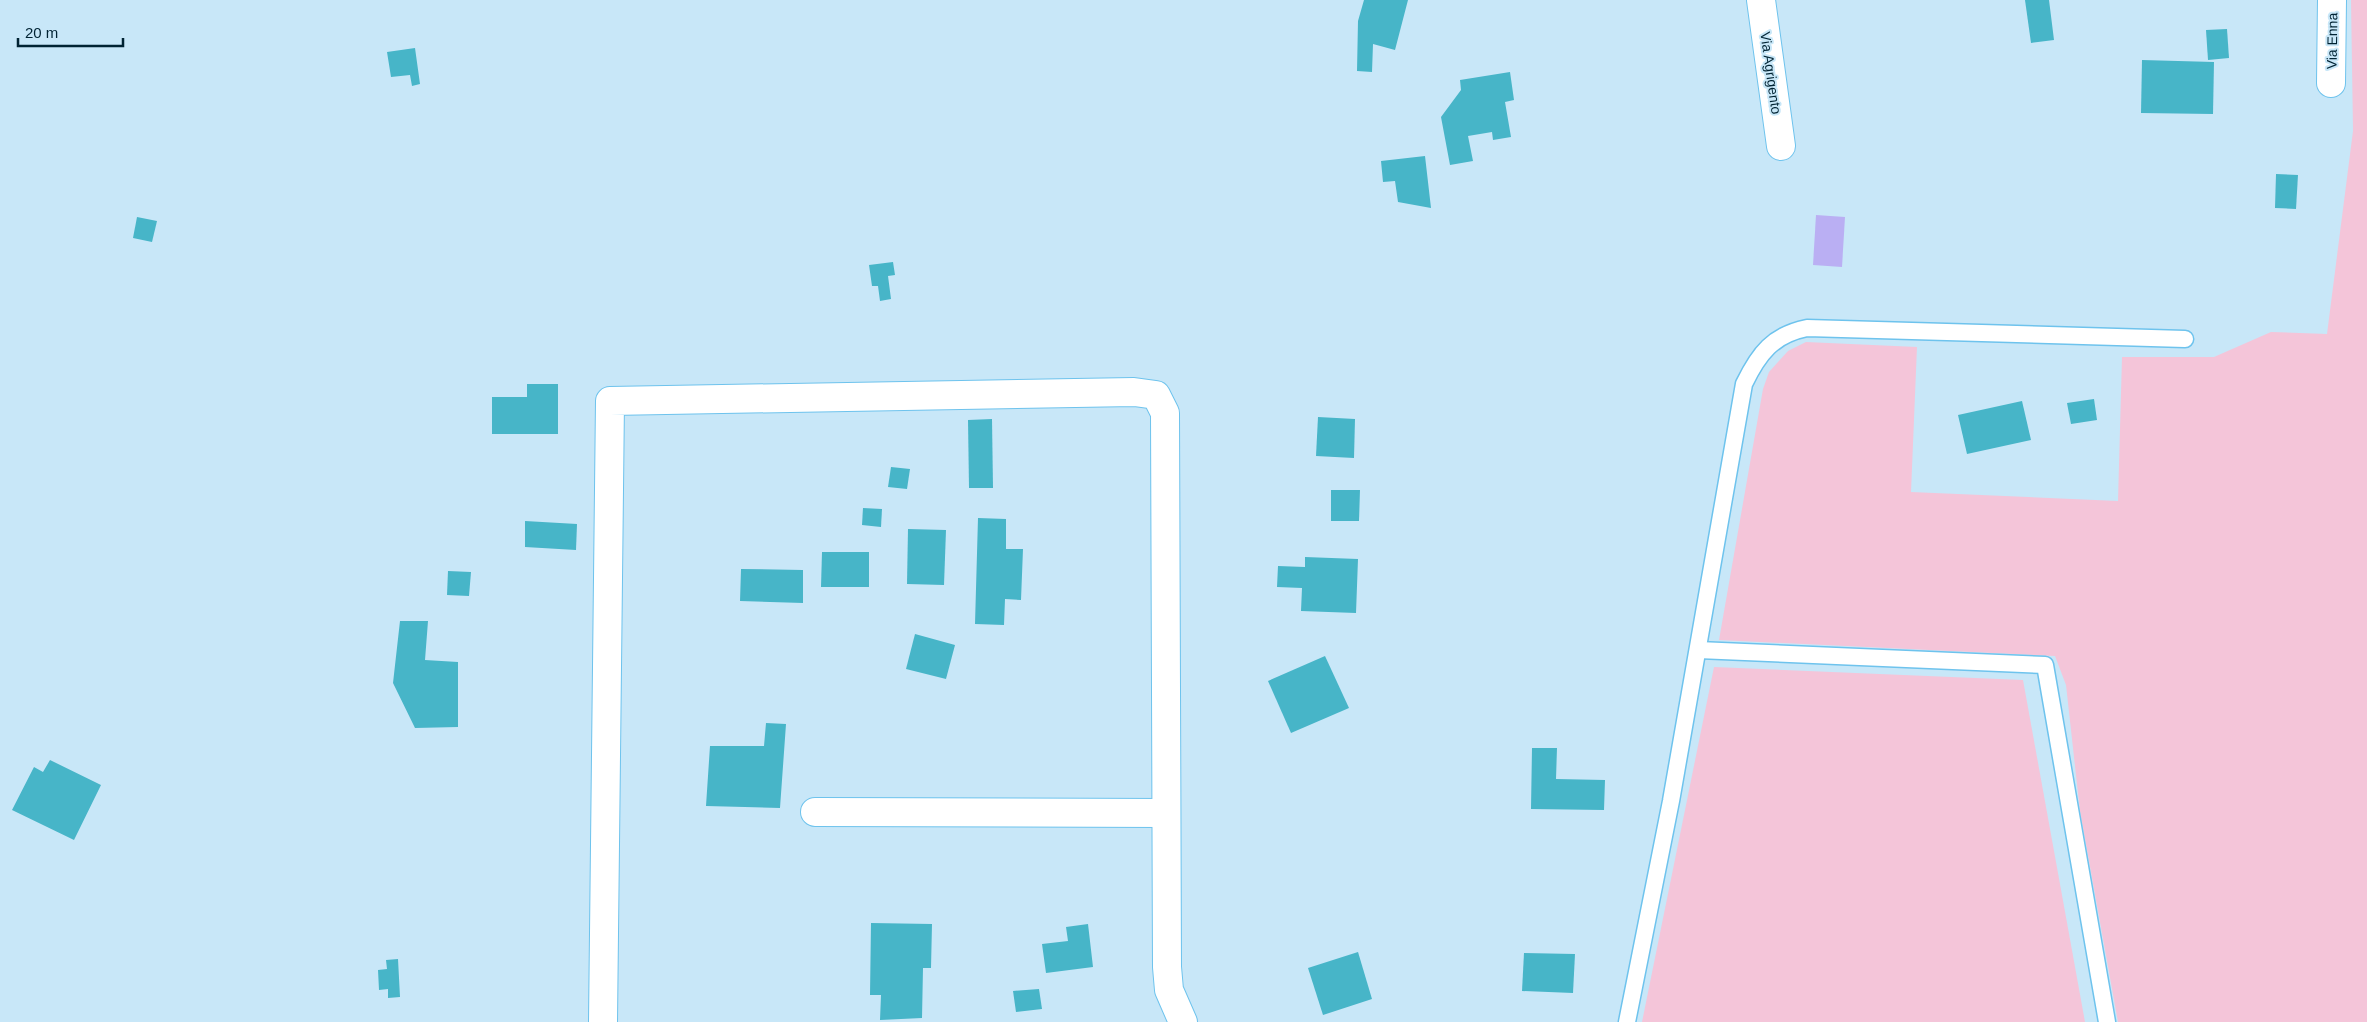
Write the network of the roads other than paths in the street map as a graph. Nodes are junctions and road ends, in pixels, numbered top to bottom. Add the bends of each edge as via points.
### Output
1 (1761, 0) edge
2 (2332, 0) edge
3 (2331, 83) dead end
4 (1781, 146) dead end
5 (2185, 339) dead end
6 (1698, 650) junction
7 (815, 812) dead end
8 (1166, 813) junction
9 (603, 1022) edge
10 (1183, 1022) edge
11 (1627, 1022) edge
12 (2108, 1022) edge

1 - 4 street, Via Agrigento
2 - 3 street, Via Enna
5 - 6 lane via 1807,328 1790,332 1770,345 1754,364 1744,384
6 - 11 lane
6 - 12 lane via 2045,665
7 - 8 street
8 - 9 street via 1165,413 1156,396 1134,392 610,401
8 - 10 street via 1167,967 1169,990

